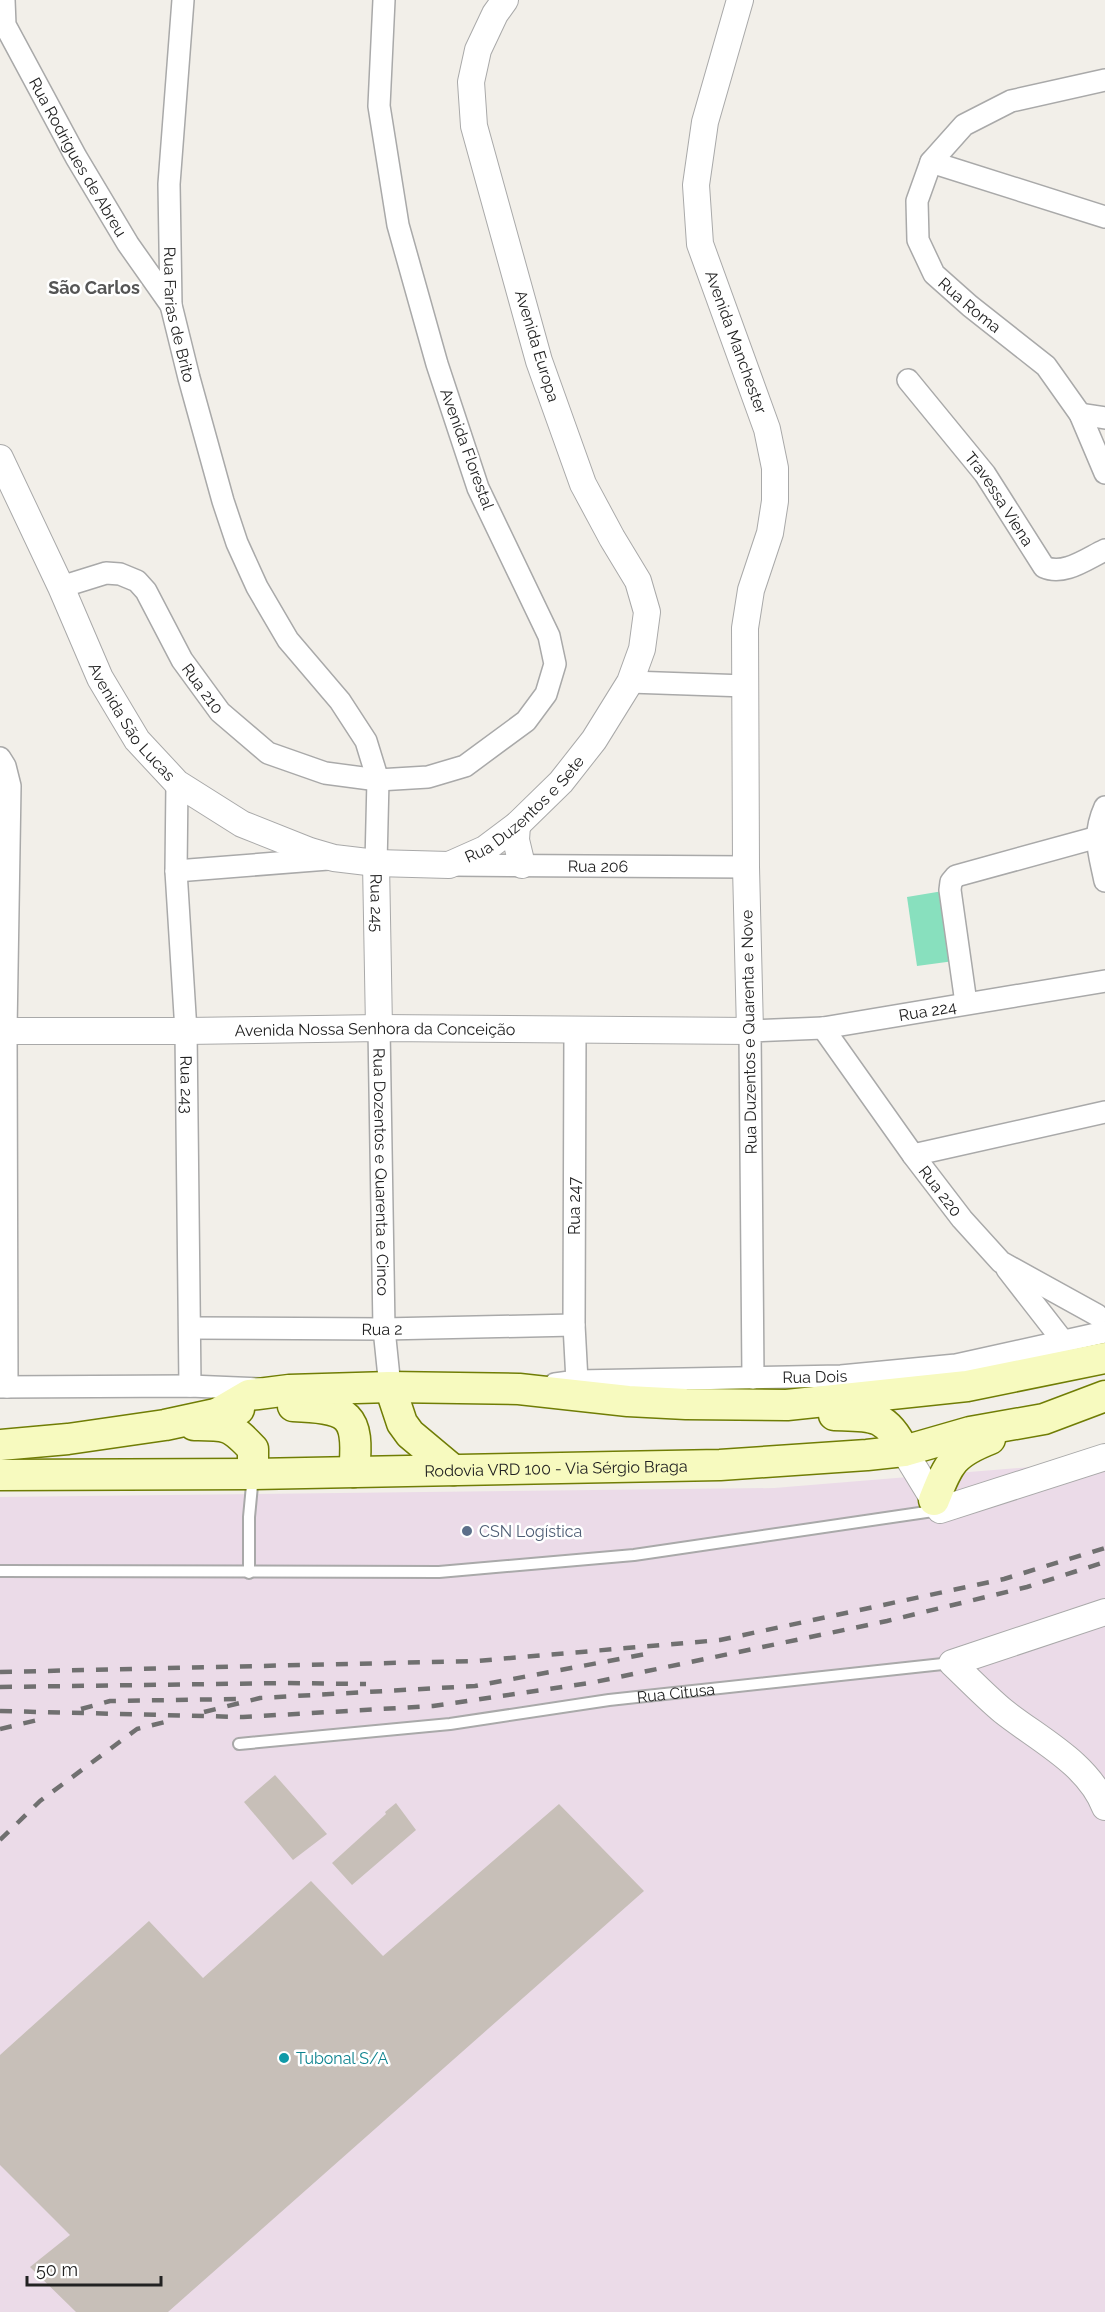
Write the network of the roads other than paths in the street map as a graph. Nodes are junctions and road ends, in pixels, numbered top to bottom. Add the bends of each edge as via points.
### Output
1 (4, 0) edge
2 (183, 0) edge
3 (384, 0) edge
4 (505, 0) edge
5 (741, 0) edge
6 (2, 26) edge
7 (1105, 80) edge
8 (931, 162) junction
9 (1105, 217) edge
10 (171, 305) junction
11 (908, 380) dead end
12 (1080, 414) junction
13 (1105, 418) edge
14 (0, 458) edge
15 (1105, 473) edge
16 (1105, 550) edge
17 (61, 587) junction
18 (630, 682) junction
19 (746, 686) junction
20 (0, 758) edge
21 (378, 780) junction
22 (177, 783) junction
23 (1105, 807) edge
24 (517, 825) junction
25 (1101, 836) edge
26 (334, 858) junction
27 (376, 863) junction
28 (449, 865) junction
29 (522, 866) junction
30 (746, 867) junction
31 (176, 871) junction
32 (1105, 881) edge
33 (1105, 981) edge
34 (966, 1003) junction
35 (379, 1028) junction
36 (823, 1028) junction
37 (3, 1031) edge
38 (574, 1031) junction
39 (750, 1031) junction
40 (186, 1032) junction
41 (1105, 1112) edge
42 (913, 1155) junction
43 (1001, 1262) junction
44 (1102, 1317) edge
45 (574, 1325) junction
46 (190, 1328) junction
47 (384, 1329) junction
48 (1072, 1339) junction
49 (1105, 1358) edge
50 (753, 1378) junction
51 (577, 1381) junction
52 (190, 1386) junction
53 (4, 1387) edge
54 (390, 1387) junction
55 (519, 1389) junction
56 (288, 1390) junction
57 (1105, 1396) edge
58 (628, 1401) junction
59 (220, 1412) junction
60 (1044, 1419) junction
61 (165, 1425) junction
62 (0, 1445) edge
63 (904, 1451) junction
64 (1105, 1457) edge
65 (453, 1470) junction
66 (354, 1472) junction
67 (253, 1474) junction
68 (0, 1475) edge
69 (937, 1505) junction
70 (0, 1571) edge
71 (249, 1573) junction
72 (1105, 1612) edge
73 (952, 1663) junction
74 (239, 1744) dead end
75 (1105, 1807) edge

1 - 6 street, Rua Rodrigues de Abreu
2 - 10 street, Rua Farias de Brito via 169,184
3 - 21 street, Avenida Florestal via 379,106 398,225 437,364 478,488 549,636 555,664 546,694 526,721 465,766 428,777
4 - 18 street, Avenida Europa via 478,50 471,82 474,126 539,361 579,473 638,581 646,612 642,649
5 - 19 street, Avenida Manchester via 705,122 696,185 700,244 767,429 775,468 770,533 751,590 745,628
6 - 10 street, Rua Rodrigues de Abreu via 128,244
7 - 8 street, Rua Roma via 1011,101 964,125
8 - 9 street
8 - 12 street, Rua Roma via 917,201 918,240 934,274 1046,366
10 - 21 street, Rua Farias de Brito via 223,501 249,569 288,639 340,701 366,741
11 - 16 street, Travessa Viena via 984,474 1044,567 1062,570
12 - 13 street
12 - 15 street, Rua Roma
14 - 17 street, Avenida São Lucas
17 - 21 street, Rua 210 via 106,573 137,581 182,660 220,712 268,753 325,773
17 - 22 street, Avenida São Lucas via 100,678 137,740
18 - 19 street
18 - 24 street, Rua Duzentos e Sete via 594,740 561,782
19 - 30 street, Rua Duzentos e Quarenta e Nove
20 - 37 street via 10,786
21 - 27 street, Rua 245
22 - 26 street, Avenida São Lucas via 242,824
22 - 31 street, Rua 243
23 - 25 street via 1099,819
24 - 28 street, Rua Duzentos e Sete via 485,849
24 - 29 street
25 - 32 street
25 - 34 street via 956,876 951,882
26 - 27 street, Avenida São Lucas
26 - 31 street
27 - 28 street, Rua Duzentos e Sete
27 - 35 street, Rua 245
28 - 29 street, Rua 206
29 - 30 street, Rua 206
30 - 39 street, Rua Duzentos e Quarenta e Nove
31 - 40 street, Rua 243
33 - 34 street, Rua 224
34 - 36 street, Rua 224
35 - 38 street, Avenida Nossa Senhora da Conceição
35 - 40 street, Avenida Nossa Senhora da Conceição
35 - 47 street, Rua Dozentos e Quarenta e Cinco
36 - 39 street, Rua 224
36 - 42 street, Rua 220
37 - 40 street, Avenida Nossa Senhora da Conceição
37 - 53 street
38 - 39 street, Avenida Nossa Senhora da Conceição
38 - 45 street, Rua 247
39 - 50 street, Rua Duzentos e Quarenta e Nove
40 - 46 street, Rua 243
41 - 42 street
42 - 43 street, Rua 220
43 - 44 street, Rua 220
43 - 48 street
44 - 48 street
45 - 47 street, Rua 2
45 - 51 street, Rua 247
46 - 47 street, Rua 2
46 - 52 street, Rua 243
47 - 54 street, Rua Dozentos e Quarenta e Cinco
48 - 50 street, Rua Dois via 956,1365 842,1376
49 - 58 main road via 967,1386 787,1405
50 - 51 street, Rua Dois
51 - 55 street, Rua Dois
52 - 53 street
52 - 56 street
54 - 55 main road
54 - 56 main road
54 - 65 main road via 402,1423 410,1434
55 - 58 main road
56 - 59 main road via 249,1395
57 - 60 main road, Rodovia VRD 100 - Via Sérgio Braga
58 - 63 main road via 743,1413 873,1417 896,1433
59 - 61 main road
59 - 66 main road via 255,1406 323,1407 340,1412 353,1425 357,1441
60 - 63 main road, Rodovia VRD 100 - Via Sérgio Braga via 970,1432
60 - 69 main road via 966,1449 952,1462
61 - 62 main road
61 - 67 main road via 225,1425 253,1449
63 - 65 main road, Rodovia VRD 100 - Via Sérgio Braga via 720,1465
63 - 69 street
64 - 69 street
65 - 66 main road, Rodovia VRD 100 - Via Sérgio Braga
66 - 67 main road, Rodovia VRD 100 - Via Sérgio Braga
67 - 68 main road, Rodovia VRD 100 - Via Sérgio Braga
67 - 71 lane
69 - 71 lane via 634,1555 439,1572
70 - 71 lane
72 - 73 street, Rua Citusa
73 - 74 lane, Rua Citusa via 609,1700 450,1724
73 - 75 street via 1001,1709 1072,1762 1099,1791

